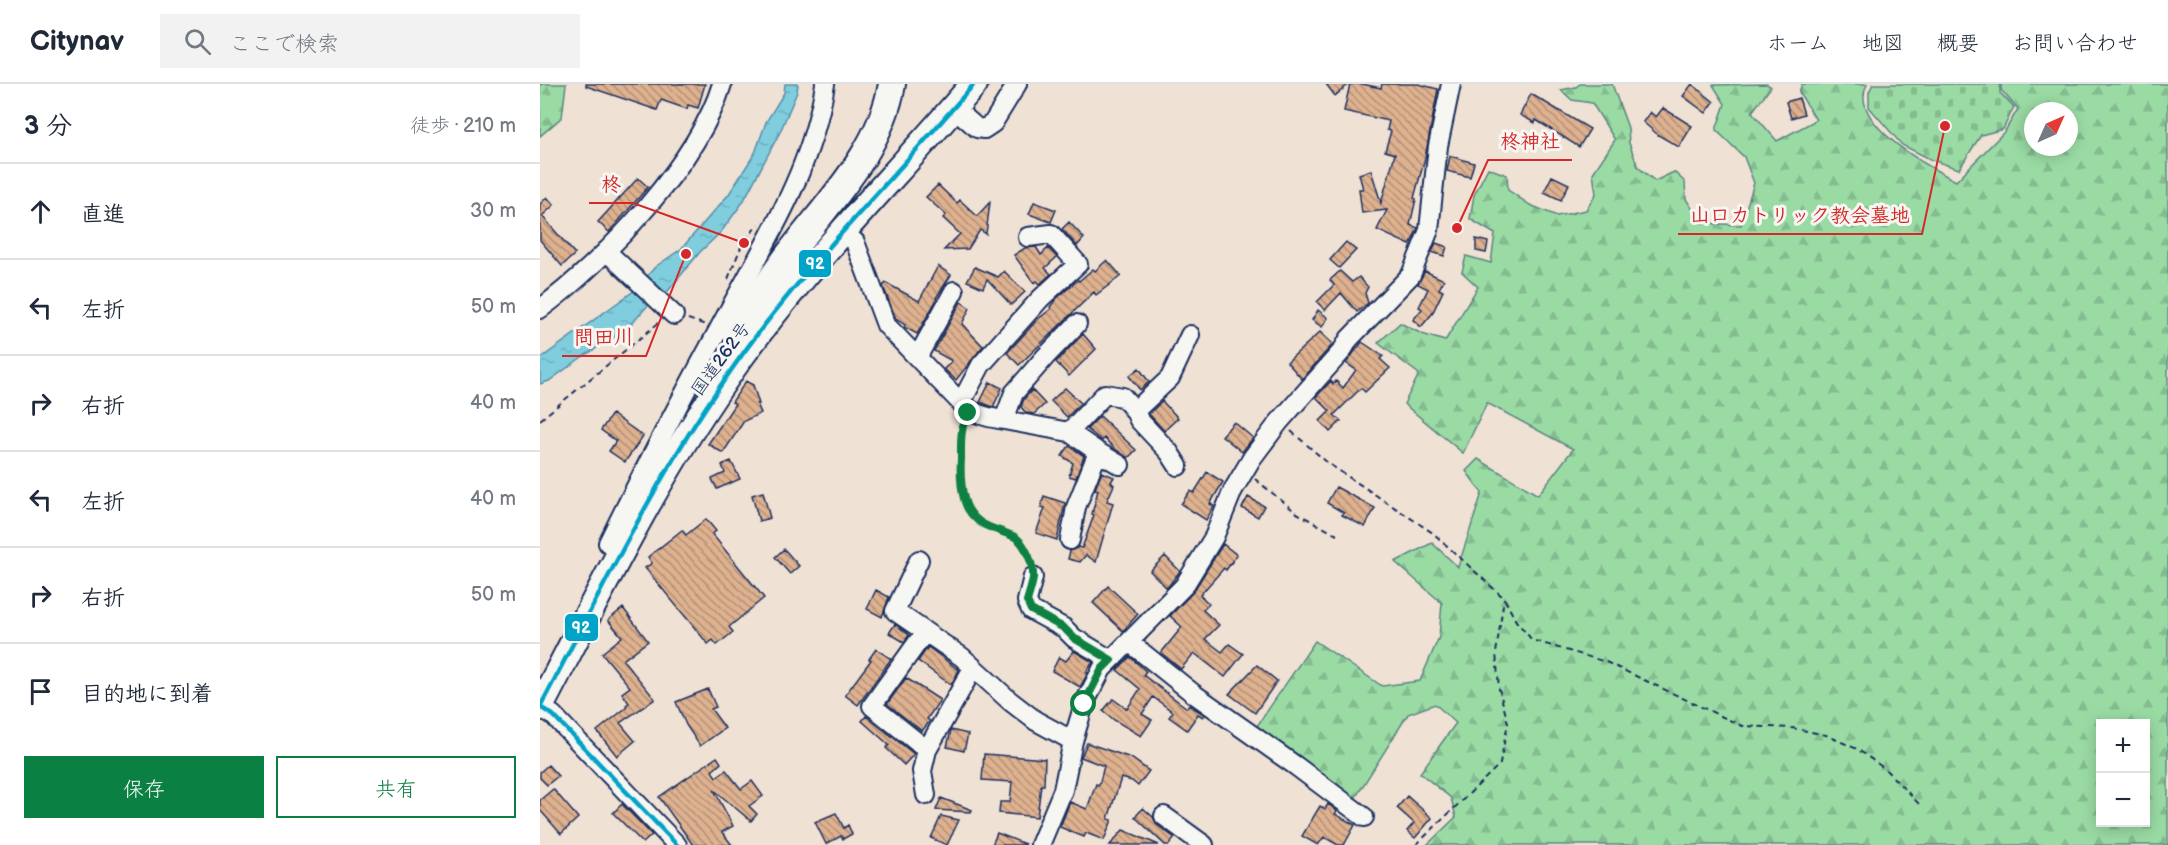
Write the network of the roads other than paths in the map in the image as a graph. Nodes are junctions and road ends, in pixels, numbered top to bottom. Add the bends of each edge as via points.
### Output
1 (722, 84) edge
2 (825, 84) edge
3 (892, 84) edge
4 (974, 84) edge
5 (991, 84) edge
6 (1017, 84) edge
7 (1451, 84) edge
8 (956, 102) edge
9 (842, 231) junction
10 (1028, 237) dead end
11 (608, 253) junction
12 (954, 291) dead end
13 (540, 309) edge
14 (672, 313) road end
15 (1077, 324) dead end
16 (738, 335) junction
17 (1190, 335) dead end
18 (918, 356) junction
19 (965, 407) junction
20 (1135, 411) junction
21 (1004, 420) junction
22 (1069, 432) junction
23 (1098, 452) junction
24 (1120, 465) dead end
25 (1178, 466) dead end
26 (1070, 540) dead end
27 (608, 543) junction
28 (919, 560) dead end
29 (1033, 577) road end
30 (926, 632) junction
31 (1129, 642) junction
32 (1111, 660) junction
33 (973, 668) junction
34 (540, 670) edge
35 (540, 707) edge
36 (1073, 741) junction
37 (927, 750) junction
38 (926, 795) dead end
39 (1164, 816) dead end
40 (1364, 817) dead end
41 (677, 845) edge
42 (1040, 845) edge
43 (1204, 845) edge

1 - 11 street via 684,160
2 - 27 street via 808,152 785,204
3 - 16 highway via 885,116 869,148 774,275
4 - 8 highway, 国道262号
5 - 8 highway
6 - 8 street via 993,123 984,129 977,128
7 - 31 street via 1438,146 1429,230 1411,274 1348,339 1342,351 1279,422 1243,472 1214,537 1184,586
8 - 9 highway, 国道262号
8 - 16 highway, 国道262号 via 815,239
9 - 18 street via 855,242 886,324
9 - 35 highway, 国道262号 via 753,341 690,431
10 - 19 street via 1051,234 1078,264 1040,299 981,365
11 - 13 street
11 - 14 street
12 - 18 street
15 - 21 street via 1014,393
16 - 27 highway, 国道262号 via 667,439
17 - 20 street via 1170,378
18 - 19 street
19 - 21 street via 978,415
20 - 22 street via 1123,397 1105,394
20 - 25 street
21 - 22 street
22 - 23 street
23 - 24 street
23 - 26 street via 1076,507
27 - 34 highway, 国道262号
28 - 30 street via 895,611
29 - 32 street via 1027,601 1031,610
30 - 33 street
30 - 37 street via 872,706
31 - 32 street
31 - 40 street
32 - 36 street via 1084,704
33 - 36 street via 1036,721
33 - 37 street
35 - 41 street via 553,715
36 - 42 street via 1063,790
37 - 38 street via 922,771
39 - 43 street

